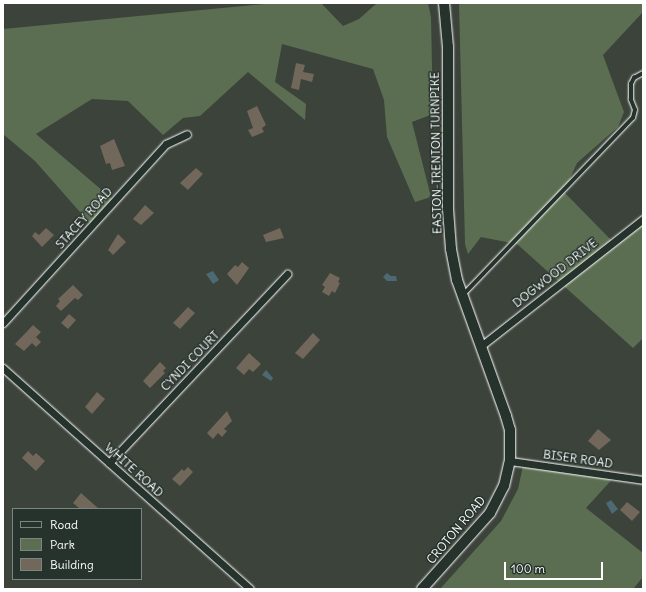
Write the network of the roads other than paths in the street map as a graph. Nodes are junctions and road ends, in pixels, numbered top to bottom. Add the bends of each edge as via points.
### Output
1 (444, 3) edge
2 (643, 73) edge
3 (187, 134) dead end
4 (643, 219) edge
5 (287, 274) dead end
6 (463, 295) junction
7 (3, 323) edge
8 (481, 346) junction
9 (3, 368) edge
10 (510, 461) junction
11 (109, 463) junction
12 (643, 480) edge
13 (250, 589) edge
14 (422, 589) edge

1 - 6 main road, EASTON-TRENTON TURNPIKE via 448,47 448,223 454,266
2 - 6 lane via 634,78 631,84 631,100 635,110 633,118
3 - 7 street, STACEY ROAD via 166,144
4 - 8 street, DOGWOOD DRIVE
5 - 11 street, CYNDI COURT
6 - 8 main road, EASTON-TRENTON TURNPIKE
8 - 10 main road, EASTON-TRENTON TURNPIKE via 510,430
9 - 11 street, WHITE ROAD
10 - 12 street, BISER ROAD
10 - 14 main road, CROTON ROAD via 504,486 490,513
11 - 13 street, WHITE ROAD

